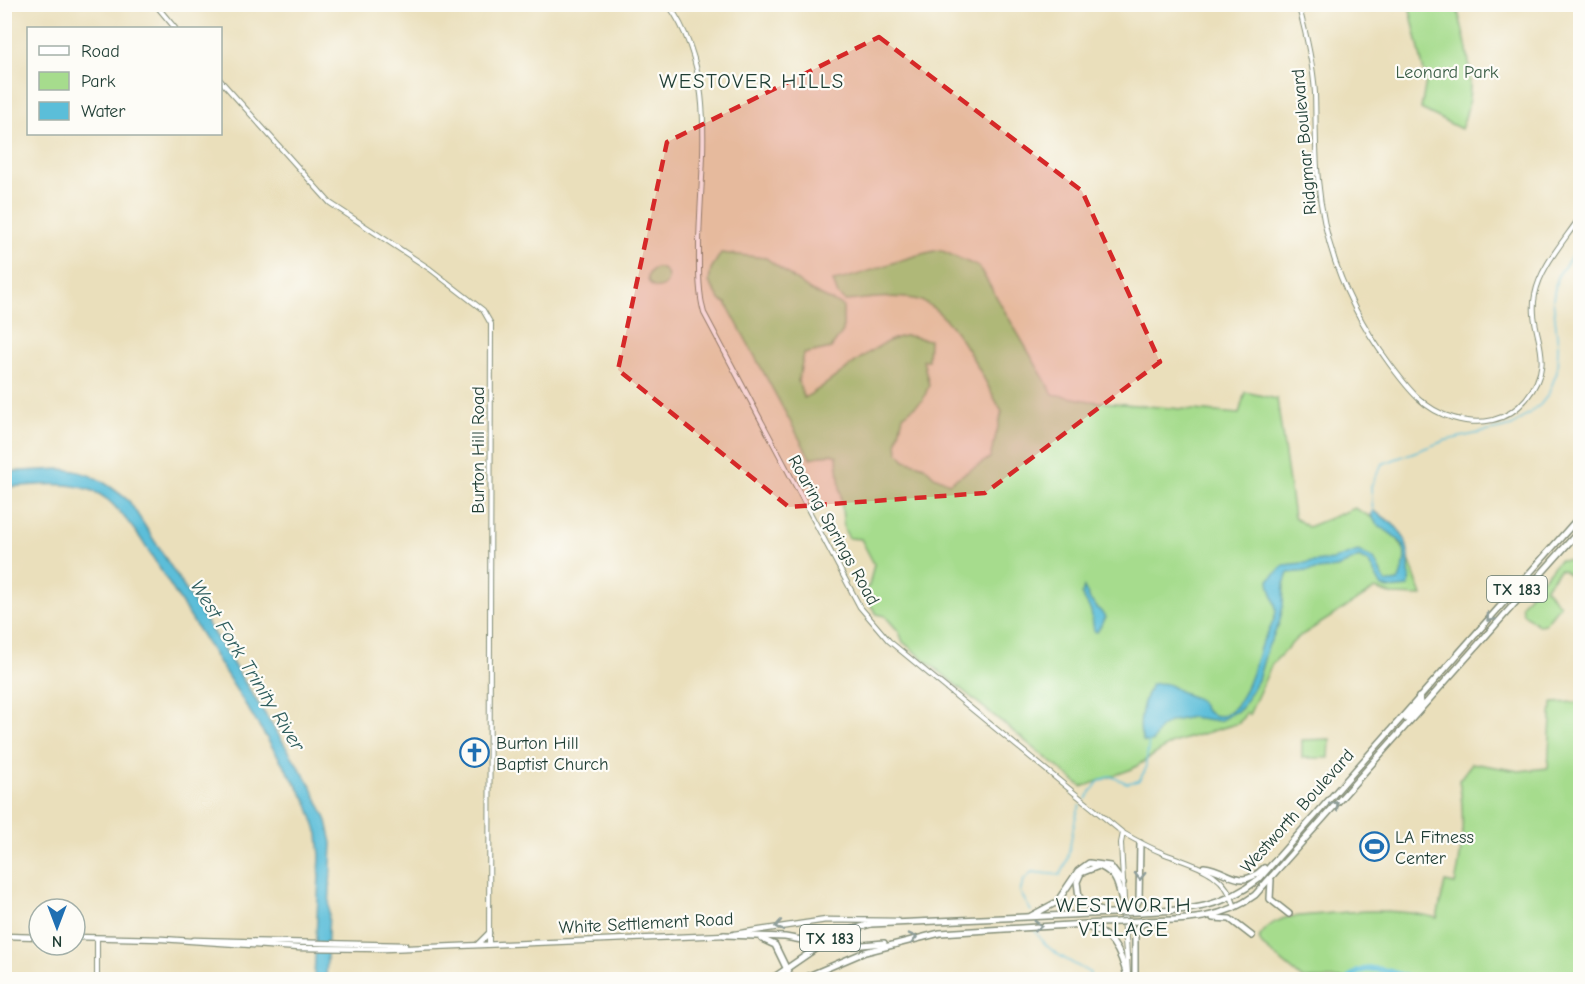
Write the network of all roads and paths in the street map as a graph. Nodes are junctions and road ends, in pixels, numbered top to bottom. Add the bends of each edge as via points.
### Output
1 (155, 4) edge
2 (668, 4) edge
3 (1298, 4) edge
4 (174, 27) edge
5 (222, 82) edge
6 (1581, 217) edge
7 (1581, 516) edge
8 (1581, 530) edge
9 (1419, 698) junction
10 (1389, 744) junction
11 (1375, 748) junction
12 (1355, 783) junction
13 (1123, 833) junction
14 (1140, 843) junction
15 (1281, 853) junction
16 (1204, 867) junction
17 (1272, 878) junction
18 (1123, 883) junction
19 (1121, 898) joint
20 (1232, 898) junction
21 (1235, 908) junction
22 (1137, 910) junction
23 (1188, 910) junction
24 (1109, 913) junction
25 (1289, 914) dead end
26 (1006, 918) junction
27 (1026, 918) junction
28 (1199, 918) junction
29 (1188, 919) junction
30 (957, 920) junction
31 (1163, 920) junction
32 (900, 921) junction
33 (1070, 924) junction
34 (1006, 927) junction
35 (958, 930) junction
36 (489, 933) junction
37 (724, 935) junction
38 (4, 936) edge
39 (752, 936) junction
40 (1252, 936) dead end
41 (27, 937) edge
42 (87, 938) edge
43 (97, 938) junction
44 (894, 943) junction
45 (477, 944) junction
46 (489, 944) junction
47 (822, 944) junction
48 (780, 959) junction
49 (785, 968) junction
50 (771, 979) edge
51 (97, 980) edge
52 (792, 980) edge
53 (799, 980) edge
54 (1128, 980) edge
55 (1135, 980) edge

1 - 4 street
2 - 13 street, Roaring Springs Road via 692,49 703,98 699,279 704,313 857,602 889,641
3 - 6 street, Ridgmar Boulevard via 1313,70 1318,182 1329,247 1365,328 1418,400 1447,416 1481,423 1508,414 1526,400 1538,380 1543,360 1534,304 1538,282
5 - 36 street, Burton Hill Road via 330,203 430,269 483,310 491,324
7 -> 9 main road, Westworth Boulevard / TX 183
8 - 10 main road, Westworth Boulevard / TX 183
9 - 10 main road via 1421,702
9 - 11 main road, Westworth Boulevard / TX 183
10 - 12 main road, Westworth Boulevard / TX 183
11 - 12 main road via 1377,755
11 - 15 main road, Westworth Boulevard / TX 183
17 -> 12 main road, Westworth Boulevard / TX 183
13 - 14 street, Roaring Springs Road
13 - 18 street
14 - 16 street, Roaring Springs Road
14 -> 22 main road
15 - 16 main road via 1257,875 1245,879 1230,878
15 - 20 main road, Westworth Boulevard / TX 183 via 1259,879
16 - 20 street, Roaring Springs Road via 1223,883
17 - 21 main road, Westworth Boulevard / TX 183
17 - 25 main road via 1270,899
18 - 27 main road via 1110,866 1089,863 1078,871 1057,902
18 - 54 street
19 - 24 main road via 1119,884 1107,870 1099,866 1081,873 1077,882 1079,897 1090,907
19 - 54 street
20 - 21 street, Roaring Springs Road
20 - 23 main road, Westworth Boulevard / TX 183
21 - 28 main road, Westworth Boulevard / TX 183
22 - 23 main road, Westworth Boulevard / TX 183
22 - 24 main road, Westworth Boulevard, bridge
23 - 29 main road
24 - 27 main road, TX 183
26 - 27 main road, TX 183
26 - 30 main road, TX 183
26 - 34 main road
28 - 29 main road, Westworth Boulevard / TX 183
28 - 40 main road via 1230,919
29 - 31 main road, Westworth Boulevard / TX 183
30 - 32 main road, TX 183
30 - 35 main road
31 - 33 main road, Westworth Boulevard / TX 183, bridge
31 - 55 main road via 1140,924 1136,930
32 -> 37 main road, White Settlement Road via 826,920
32 - 47 main road, TX 183 via 858,927
34 -> 33 main road, Westworth Boulevard / TX 183
33 - 54 main road via 1096,930 1113,940
34 - 35 main road, Westworth Boulevard / TX 183
44 -> 35 main road, Westworth Boulevard / TX 183
36 - 45 main road
36 - 46 street, Burton Hill Road
37 - 39 main road
37 - 46 main road, White Settlement Road
38 - 41 main road
39 - 47 main road
39 - 48 main road via 775,945
42 - 43 main road, White Settlement Road
43 - 45 main road, White Settlement Road via 343,946
43 - 51 street
44 - 47 main road via 855,947
44 - 53 main road, Westworth Boulevard / TX 183 via 847,958
45 - 46 main road, White Settlement Road
47 - 49 main road, TX 183
48 - 49 main road
48 - 50 main road
49 - 50 main road, TX 183
49 - 52 main road

